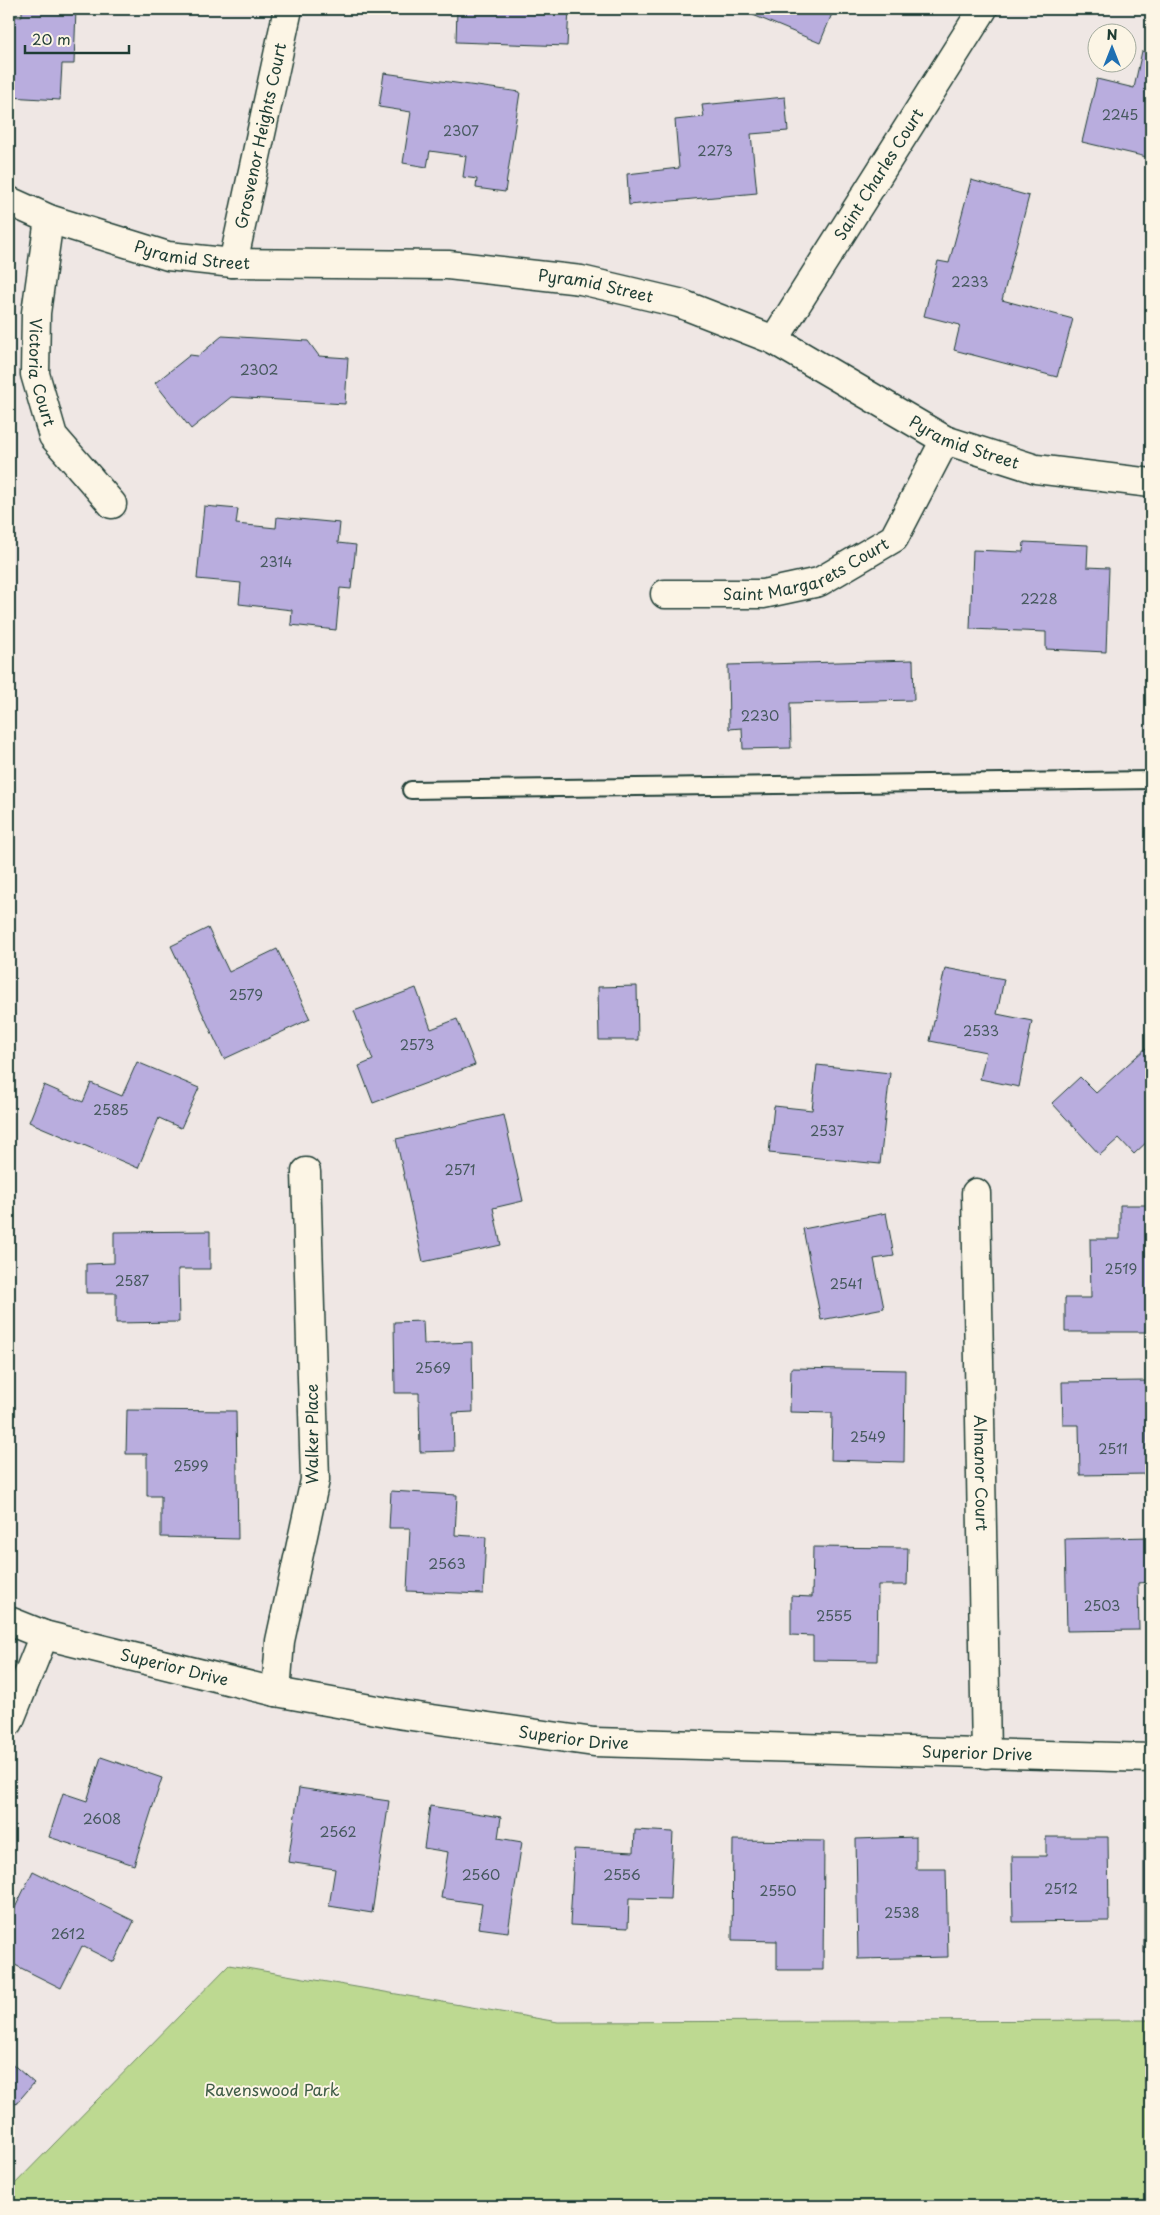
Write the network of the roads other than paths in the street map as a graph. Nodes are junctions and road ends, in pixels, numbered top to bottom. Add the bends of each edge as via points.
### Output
1 (288, 9) edge
2 (983, 9) edge
3 (9, 201) edge
4 (49, 219) junction
5 (233, 263) junction
6 (774, 340) junction
7 (945, 440) junction
8 (1151, 483) edge
9 (112, 504) dead end
10 (665, 594) dead end
11 (1151, 780) edge
12 (411, 790) dead end
13 (306, 1172) dead end
14 (976, 1193) dead end
15 (9, 1621) edge
16 (44, 1635) junction
17 (276, 1692) junction
18 (9, 1722) edge
19 (986, 1754) junction
20 (1151, 1758) edge

1 - 5 street, Grosvenor Heights Court
2 - 6 street, Saint Charles Court
3 - 4 street, Pyramid Street
4 - 5 street, Pyramid Street via 168,256
4 - 9 street, Victoria Court via 36,313 35,374 53,436
5 - 6 street, Pyramid Street via 448,265 580,280 680,303
6 - 7 street, Pyramid Street
7 - 8 street, Pyramid Street via 1036,469
7 - 10 street, Saint Margarets Court via 894,538 819,582 763,594
11 - 12 lane
13 - 17 street, Walker Place via 315,1480 280,1640
14 - 19 street, Almanor Court
15 - 16 street, Superior Drive
16 - 17 street, Superior Drive
16 - 18 street
17 - 19 street, Superior Drive via 404,1715 594,1742
19 - 20 street, Superior Drive

